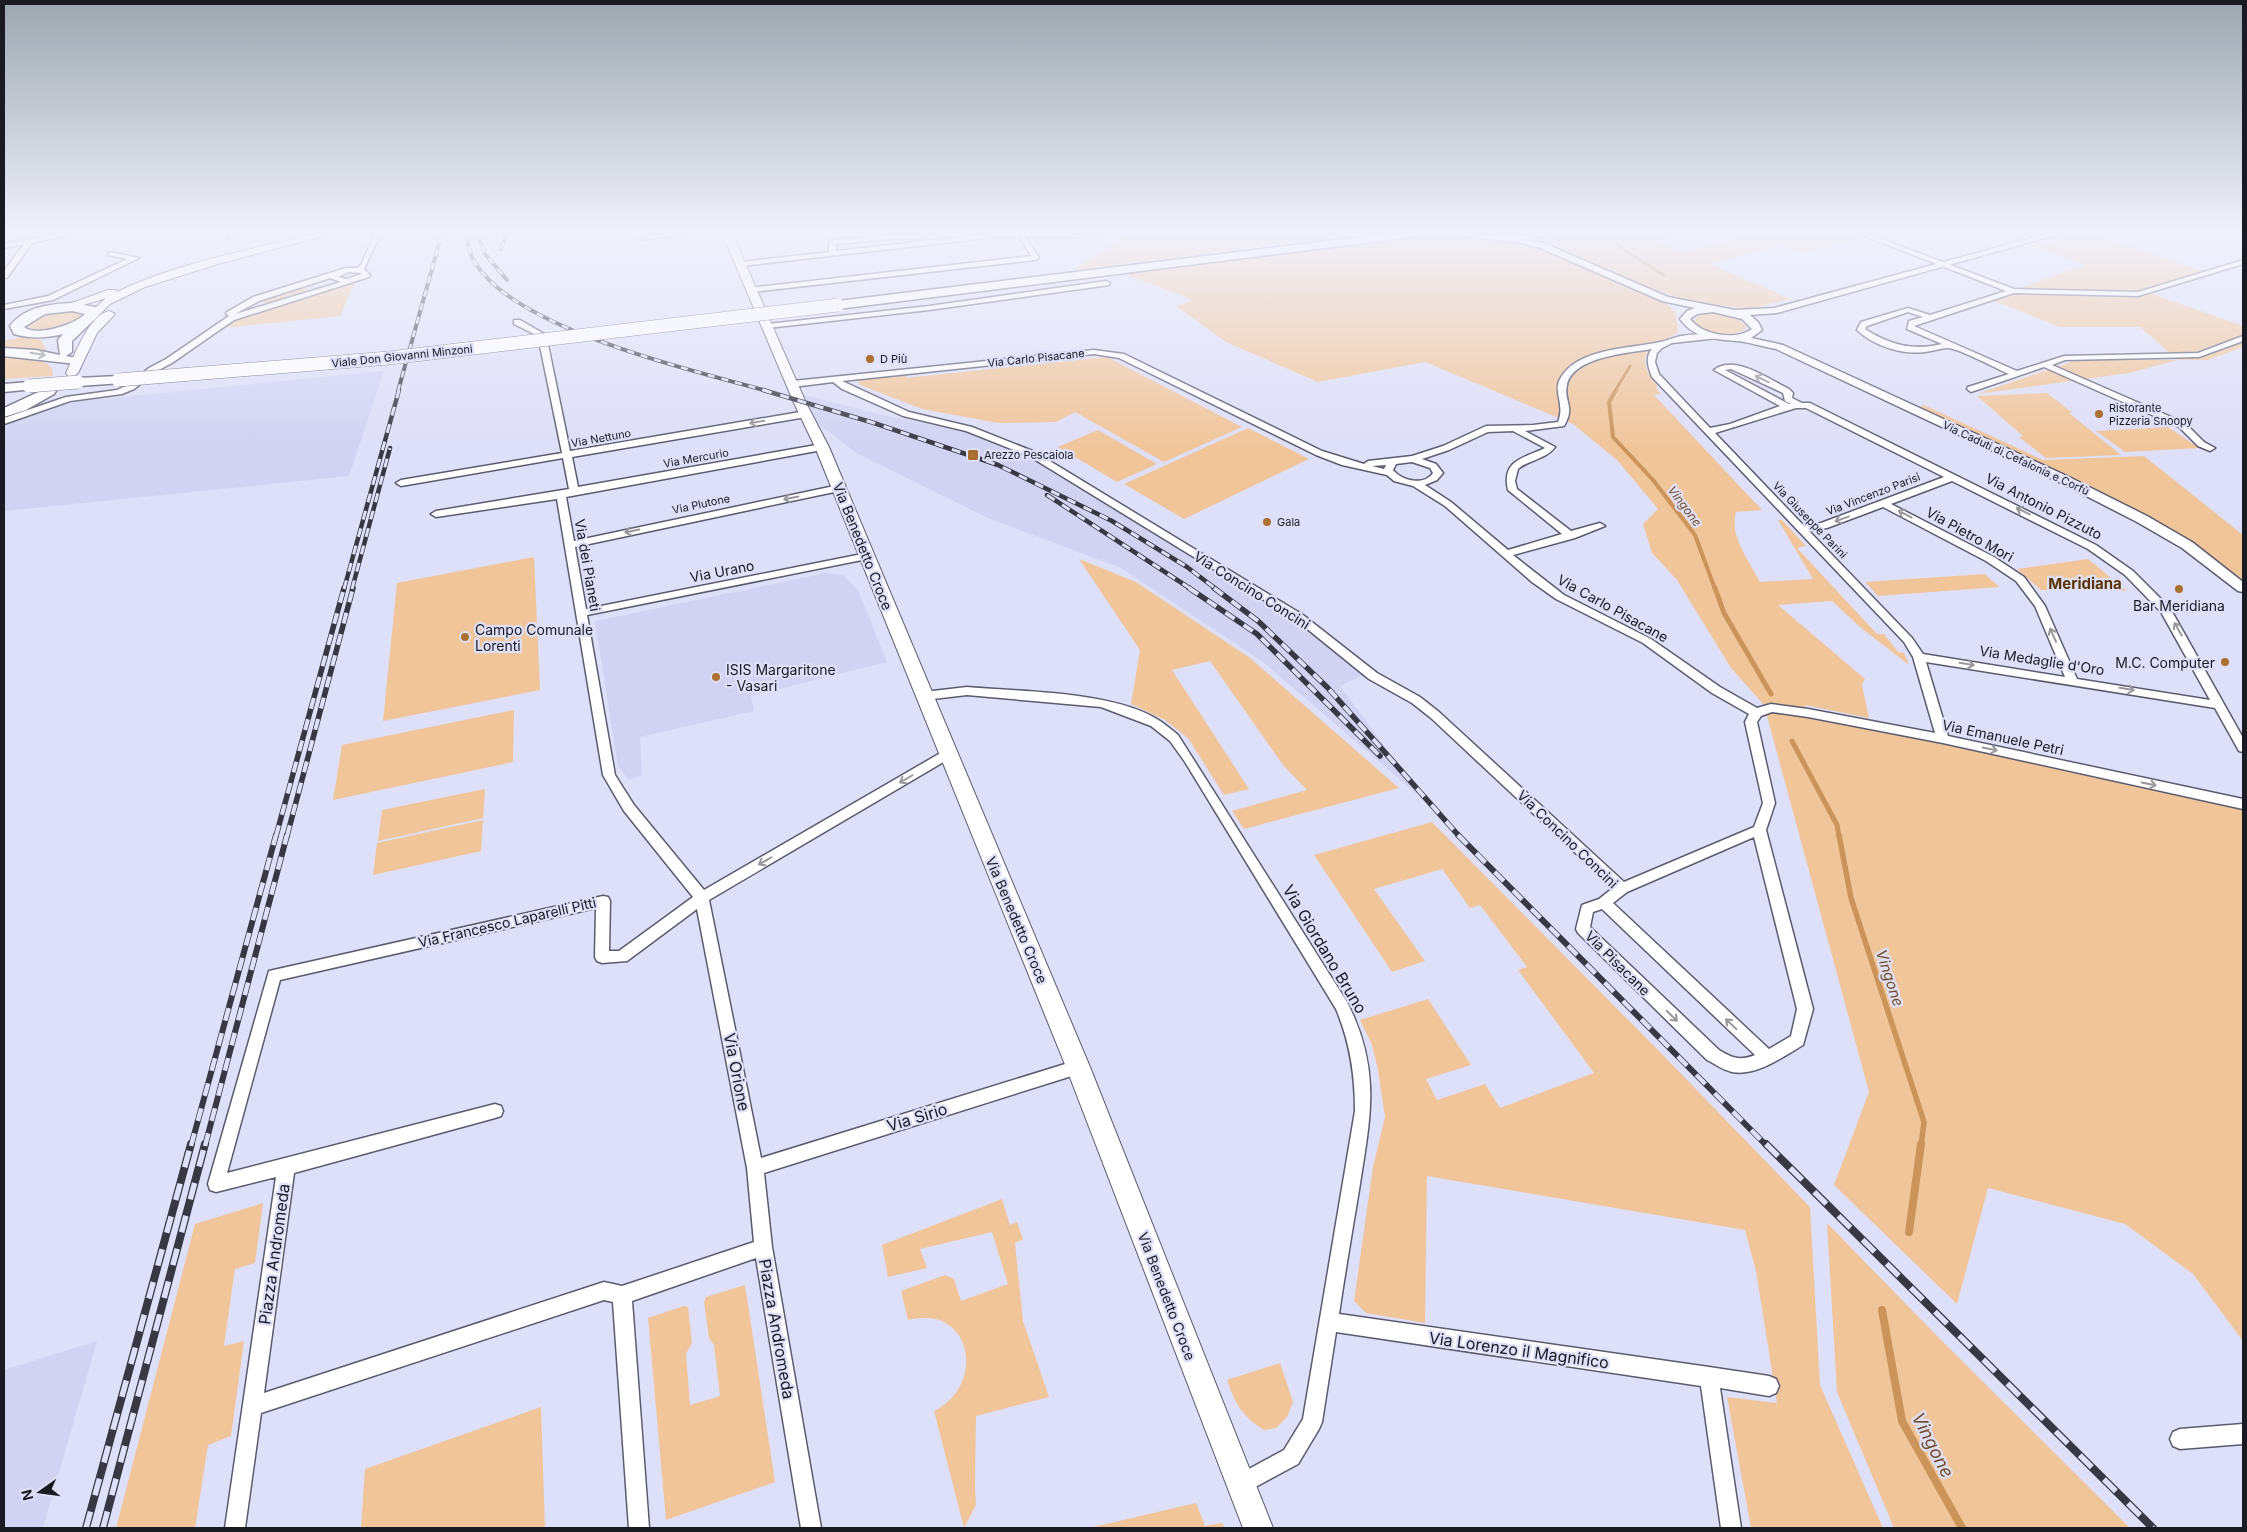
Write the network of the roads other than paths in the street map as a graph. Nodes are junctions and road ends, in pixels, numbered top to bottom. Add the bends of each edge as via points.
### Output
1 (20, 304) edge
2 (77, 304) edge
3 (103, 304) edge
4 (123, 304) edge
5 (243, 304) edge
6 (251, 304) edge
7 (273, 304) edge
8 (759, 304) edge
9 (842, 304) edge
10 (954, 304) edge
11 (1672, 304) edge
12 (1691, 304) edge
13 (1797, 304) edge
14 (1972, 304) edge
15 (268, 306) junction
16 (4, 308) edge
17 (64, 308) junction
18 (1713, 309) junction
19 (1774, 311) junction
20 (1734, 313) junction
21 (1930, 317) junction
22 (87, 320) junction
23 (766, 321) junction
24 (1686, 321) junction
25 (21, 322) junction
26 (517, 322) dead end
27 (217, 326) junction
28 (1756, 328) junction
29 (36, 334) junction
30 (7, 335) edge
31 (1715, 336) junction
32 (1737, 338) junction
33 (2243, 338) edge
34 (1672, 340) junction
35 (1949, 345) junction
36 (1659, 346) junction
37 (1778, 347) junction
38 (4, 352) edge
39 (1617, 353) junction
40 (1650, 358) junction
41 (2044, 364) junction
42 (72, 367) junction
43 (2014, 373) junction
44 (835, 380) junction
45 (793, 384) junction
46 (4, 388) edge
47 (1971, 389) dead end
48 (49, 391) dead end
49 (1803, 404) junction
50 (1788, 407) junction
51 (4, 413) edge
52 (806, 414) junction
53 (4, 421) edge
54 (1513, 428) junction
55 (1708, 431) junction
56 (822, 447) junction
57 (1446, 448) junction
58 (2210, 448) dead end
59 (567, 455) junction
60 (1413, 459) junction
61 (1392, 462) junction
62 (1345, 463) junction
63 (1433, 466) junction
64 (1390, 474) junction
65 (1953, 476) junction
66 (1432, 480) junction
67 (401, 483) dead end
68 (1414, 483) junction
69 (839, 488) junction
70 (574, 491) junction
71 (561, 495) junction
72 (1448, 504) junction
73 (1885, 504) junction
74 (436, 514) dead end
75 (1600, 526) dead end
76 (1801, 529) junction
77 (1571, 536) junction
78 (569, 545) junction
79 (1506, 554) junction
80 (867, 556) junction
81 (2243, 588) edge
82 (582, 613) junction
83 (1919, 657) junction
84 (2072, 680) junction
85 (924, 696) junction
86 (2219, 705) junction
87 (1756, 713) junction
88 (1942, 739) junction
89 (2243, 748) edge
90 (948, 754) junction
91 (2243, 804) edge
92 (1759, 830) junction
93 (1622, 888) junction
94 (702, 898) junction
95 (1604, 903) junction
96 (1767, 1057) junction
97 (1078, 1067) junction
98 (495, 1111) dead end
99 (286, 1167) junction
100 (755, 1168) junction
101 (763, 1247) junction
102 (622, 1294) junction
103 (1330, 1322) junction
104 (1709, 1378) junction
105 (1769, 1386) dead end
106 (251, 1407) junction
107 (2243, 1434) edge
108 (2180, 1439) dead end
109 (1241, 1484) junction
110 (235, 1528) edge
111 (638, 1528) edge
112 (811, 1528) edge
113 (1258, 1528) edge
114 (1731, 1528) edge

1 - 16 street
2 - 17 main road
3 - 22 main road
4 - 42 main road via 105,316 88,336 82,354
5 - 27 street
6 - 15 street
7 - 15 street
8 - 23 main road, Via Benedetto Croce
9 - 42 main road, Viale Don Giovanni Minzoni, bridge via 308,366 118,380
10 - 23 street
11 - 24 street
12 - 18 street
13 - 19 street
14 - 21 street
15 - 27 street
17 - 22 main road via 90,310 92,315
17 - 25 main road via 37,314
18 - 20 street
18 - 24 street via 1693,311 1687,314
19 - 20 street
19 - 28 street via 1765,316
20 - 28 street via 1744,316
21 - 35 street via 1912,323 1910,327
21 - 35 street via 1908,310 1864,324 1861,330 1877,341 1914,352
22 - 29 main road via 62,330
22 - 42 main road via 65,340
23 - 45 main road, Via Benedetto Croce
24 - 31 street via 1702,333
24 - 34 street via 1683,332
25 - 29 main road via 17,326 19,331
25 - 30 main road
26 - 59 street via 542,335
27 - 53 street via 140,381 119,392 69,399
28 - 32 street via 1747,336
28 - 37 street, Via Caduti di Cefalonia e Corfù
29 - 30 main road
29 - 42 main road
31 - 32 street
31 - 34 street
32 - 37 street, Via Caduti di Cefalonia e Corfù
33 - 41 street via 2199,355 2073,356
34 - 36 street
35 - 43 street
36 - 39 street
36 - 40 street
37 - 81 street, Via Caduti di Cefalonia e Corfù via 2065,480 2187,545
38 -> 42 main road via 36,354
39 - 40 street
39 - 54 street via 1586,359 1564,380 1562,393 1567,403 1567,414 1561,424
40 - 55 street, Via Giuseppe Parini via 1655,375
41 - 43 street
41 - 58 street via 2182,425 2201,444
42 - 46 main road, Viale Don Giovanni Minzoni, bridge via 29,386
43 - 47 street
44 - 45 street, Via Carlo Pisacane
44 - 62 street, Via Carlo Pisacane via 1077,353 1121,356 1318,453
44 - 93 street, Via Concino Concini via 906,414 969,429 1032,454 1299,617 1373,676 1416,700 1435,715
45 - 52 main road, Via Benedetto Croce
48 - 51 main road
49 - 50 street
49 -> 50 street, Via Antonio Pizzuto via 1788,399 1786,391 1739,368 1731,366 1718,370
49 - 65 street, Via Antonio Pizzuto
50 - 55 street via 1721,430
52 - 56 main road, Via Benedetto Croce
52 -> 59 street, Via Nettuno
54 - 57 street via 1486,429
54 - 77 street via 1550,447 1516,465 1509,480 1513,490
55 - 76 street, Via Giuseppe Parini
56 - 69 main road, Via Benedetto Croce
56 - 70 street, Via Mercurio
57 - 60 street
57 - 63 street
59 - 67 street, Via Nettuno
59 - 70 street
60 - 61 street
60 - 63 street
61 - 62 street
61 - 64 street
62 - 64 street
63 - 66 street via 1438,473
64 - 68 street
65 - 73 street, Via Vincenzo Parisi
86 -> 65 street, Via Antonio Pizzuto via 2166,610 2130,573 2074,536
66 - 68 street
66 - 72 street
68 - 72 street, Via Carlo Pisacane
69 -> 78 street, Via Plutone
69 - 80 main road, Via Benedetto Croce
70 - 71 street
71 - 74 street
71 - 78 street, Via dei Pianeti
72 - 79 street, Via Carlo Pisacane
73 -> 76 street, Via Vincenzo Parisi via 1823,526
84 -> 73 street, Via Pietro Mori via 2040,606 2020,579
75 - 77 street
76 - 83 street, Via Giuseppe Parini via 1908,640
77 - 79 street
78 - 82 street, Via dei Pianeti
79 - 87 street, Via Carlo Pisacane via 1560,597 1647,641 1716,690
80 - 82 street, Via Urano
80 - 85 main road, Via Benedetto Croce
82 - 94 street, Via dei Pianeti via 609,775 629,808
83 -> 84 street, Via Medaglie d'Oro
83 - 88 street, Via Giuseppe Parini
84 -> 86 street, Via Medaglie d'Oro
85 - 90 main road, Via Benedetto Croce
85 - 103 street, Via Giordano Bruno via 967,690 1102,703 1154,723 1174,738 1189,759 1342,1006 1355,1036 1364,1073 1363,1111
86 - 89 street, Via Antonio Pizzuto
87 - 88 street, Via Emanuele Petri via 1771,708
87 - 92 street via 1752,722 1769,803
88 -> 91 street, Via Emanuele Petri
90 -> 94 street, Via Francesco Laparelli Pitti
90 - 97 main road, Via Benedetto Croce
92 - 93 street
92 - 96 street via 1805,1009 1798,1040
93 - 95 street, Via Concino Concini
94 - 99 street, Via Francesco Laparelli Pitti via 622,957 602,957 603,901 274,975 216,1184
94 - 100 street, Via Orione
96 -> 95 street
95 -> 96 street, Via Pisacane via 1587,909 1583,929 1713,1055 1732,1066
97 - 100 street, Via Sirio
97 - 109 main road, Via Benedetto Croce
98 - 99 street, Piazza Andromeda
99 - 106 street, Piazza Andromeda
100 - 101 street, Via Orione
101 - 102 street, Piazza Andromeda
101 - 112 street, Piazza Andromeda
102 - 106 street, Piazza Andromeda via 604,1291
102 - 111 street
103 - 104 street, Via Lorenzo il Magnifico
103 - 109 street, Via Giordano Bruno via 1312,1422 1291,1457
104 - 105 street, Via Lorenzo il Magnifico
104 - 114 street
106 - 110 street, Piazza Andromeda
107 - 108 street
109 - 113 main road, Via Benedetto Croce

